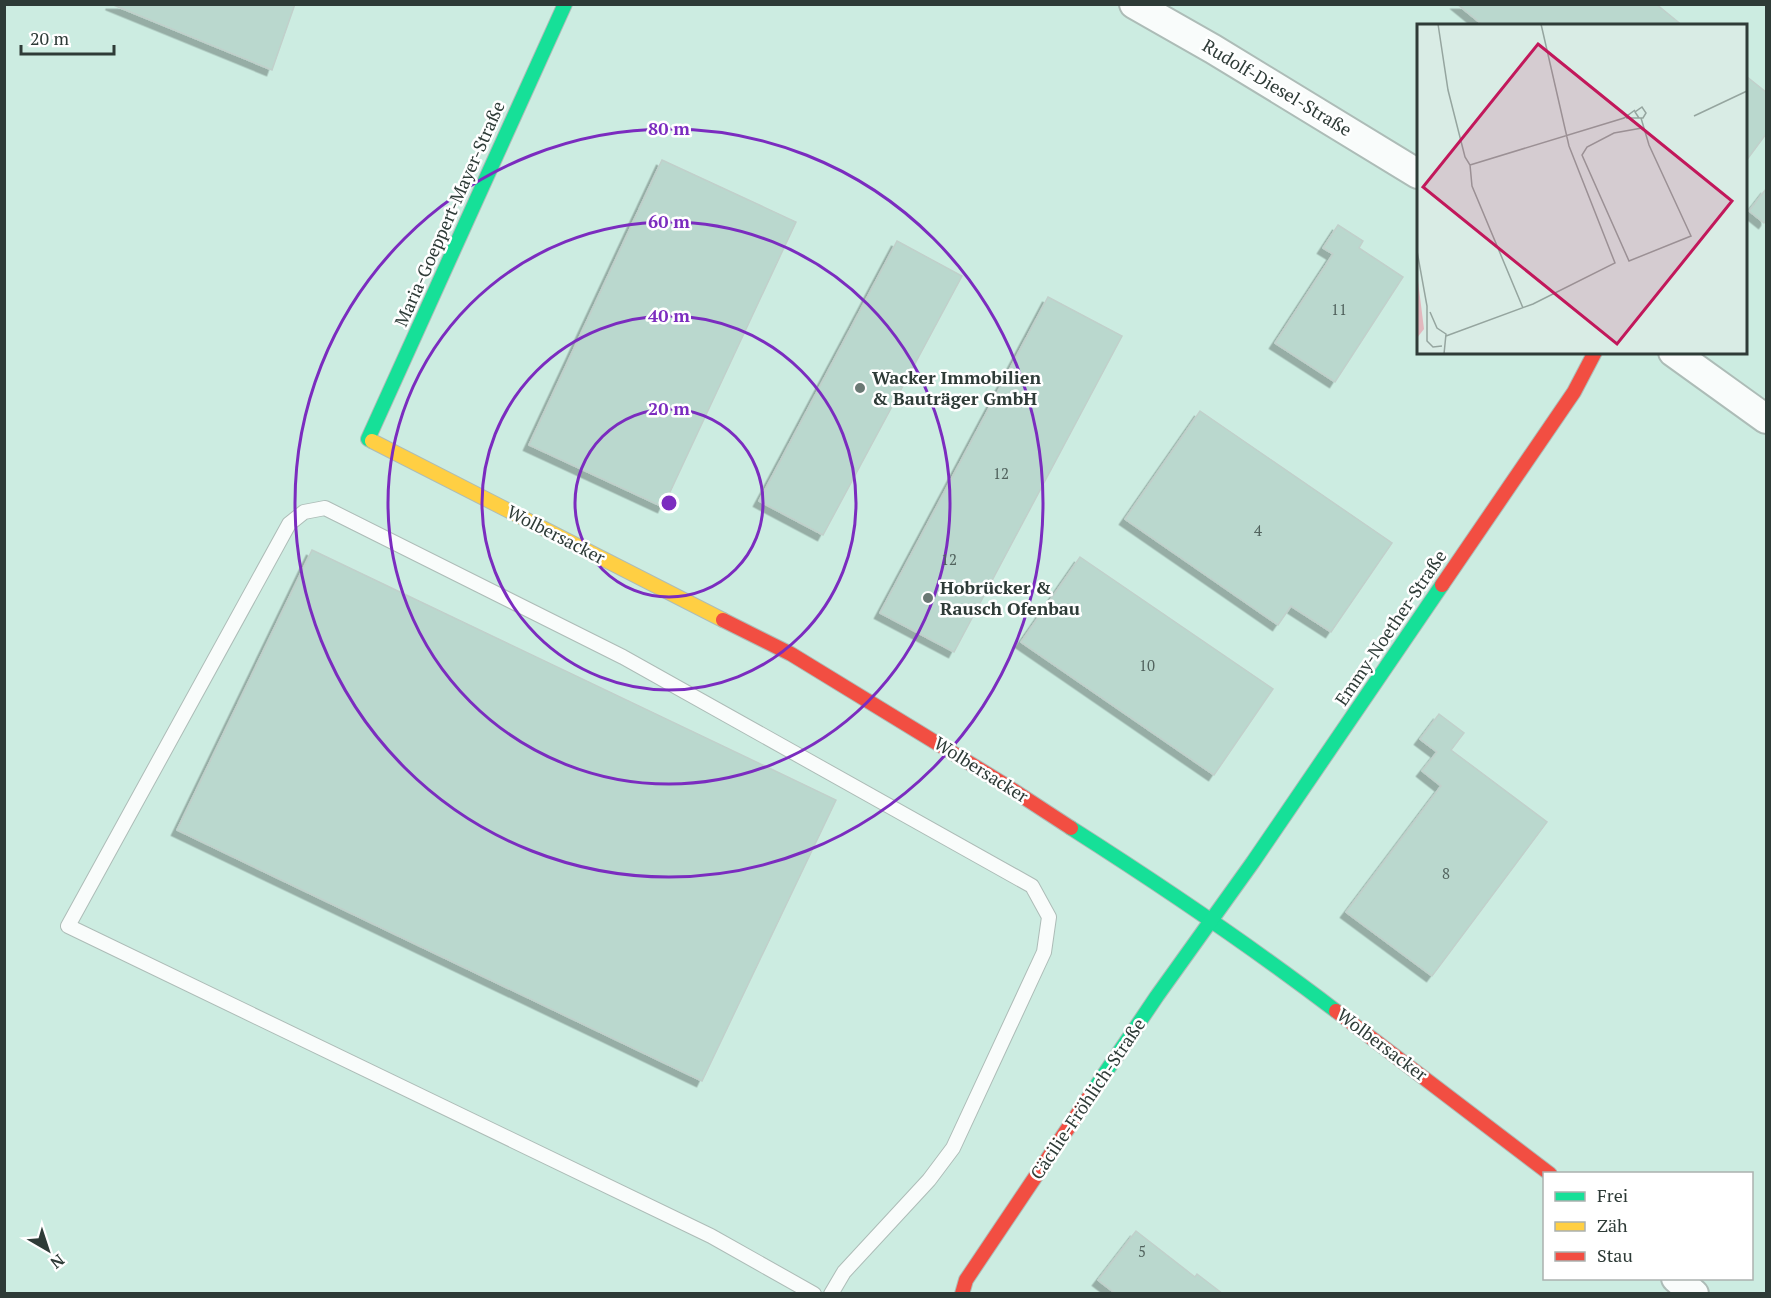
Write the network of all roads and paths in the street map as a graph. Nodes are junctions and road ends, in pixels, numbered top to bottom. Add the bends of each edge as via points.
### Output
1 (565, 4) edge
2 (1134, 4) edge
3 (1417, 173) edge
4 (1594, 354) edge
5 (1676, 354) edge
6 (1767, 419) edge
7 (368, 439) joint
8 (1211, 920) junction
9 (1549, 1172) edge
10 (1678, 1280) edge
11 (959, 1289) edge
12 (814, 1293) edge
13 (831, 1293) edge
14 (1694, 1293) edge

1 - 7 street, Maria-Goeppert-Mayer-Straße
2 - 3 street, Rudolf-Diesel-Straße
4 - 8 street, Emmy-Noether-Straße via 1567,402
5 - 6 street
7 - 8 street, Wolbersacker via 791,654 1002,783
8 - 9 street, Wolbersacker via 1284,970
8 - 11 street, Cäcilie-Fröhlich-Straße
10 - 14 street
12 - 13 lane via 711,1236 68,926 289,524 304,512 325,508 623,657 1032,886 1049,917 1044,952 953,1148 929,1180 844,1272

